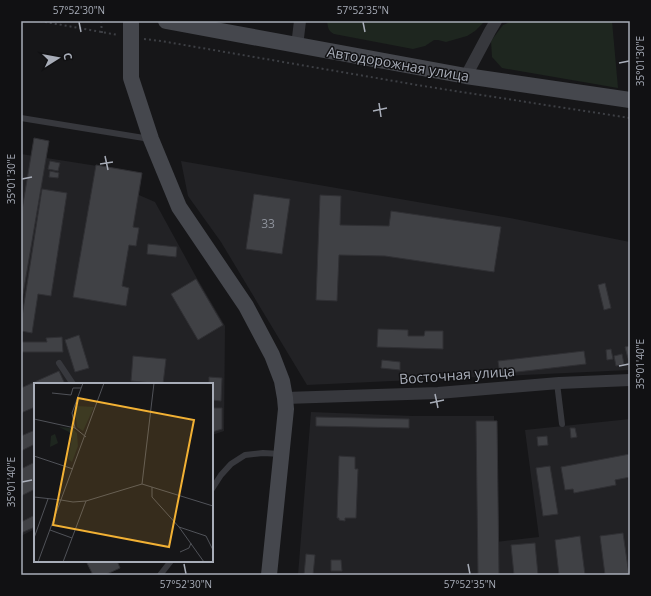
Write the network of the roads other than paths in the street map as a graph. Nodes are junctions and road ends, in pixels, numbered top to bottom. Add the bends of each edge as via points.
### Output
1 (131, 21) edge
2 (166, 21) edge
3 (300, 21) edge
4 (496, 21) edge
5 (297, 46) junction
6 (466, 76) junction
7 (630, 100) edge
8 (21, 118) edge
9 (151, 139) junction
10 (59, 363) dead end
11 (630, 380) edge
12 (72, 383) edge
13 (557, 383) junction
14 (286, 398) junction
15 (562, 424) dead end
16 (282, 454) junction
17 (213, 487) edge
18 (170, 562) edge
19 (160, 575) edge
20 (269, 575) edge

1 - 9 street via 131,78
2 - 5 street, Автодорожная улица
3 - 5 street
4 - 6 street
5 - 6 street, Автодорожная улица
6 - 7 street, Автодорожная улица
8 - 9 lane
9 - 14 street via 179,207 246,306 272,355
10 - 12 lane
11 - 13 street, Восточная улица
13 - 14 street, Восточная улица via 438,393
13 - 15 lane
14 - 16 street
16 - 17 lane via 245,455 231,464
16 - 20 street
18 - 19 lane

